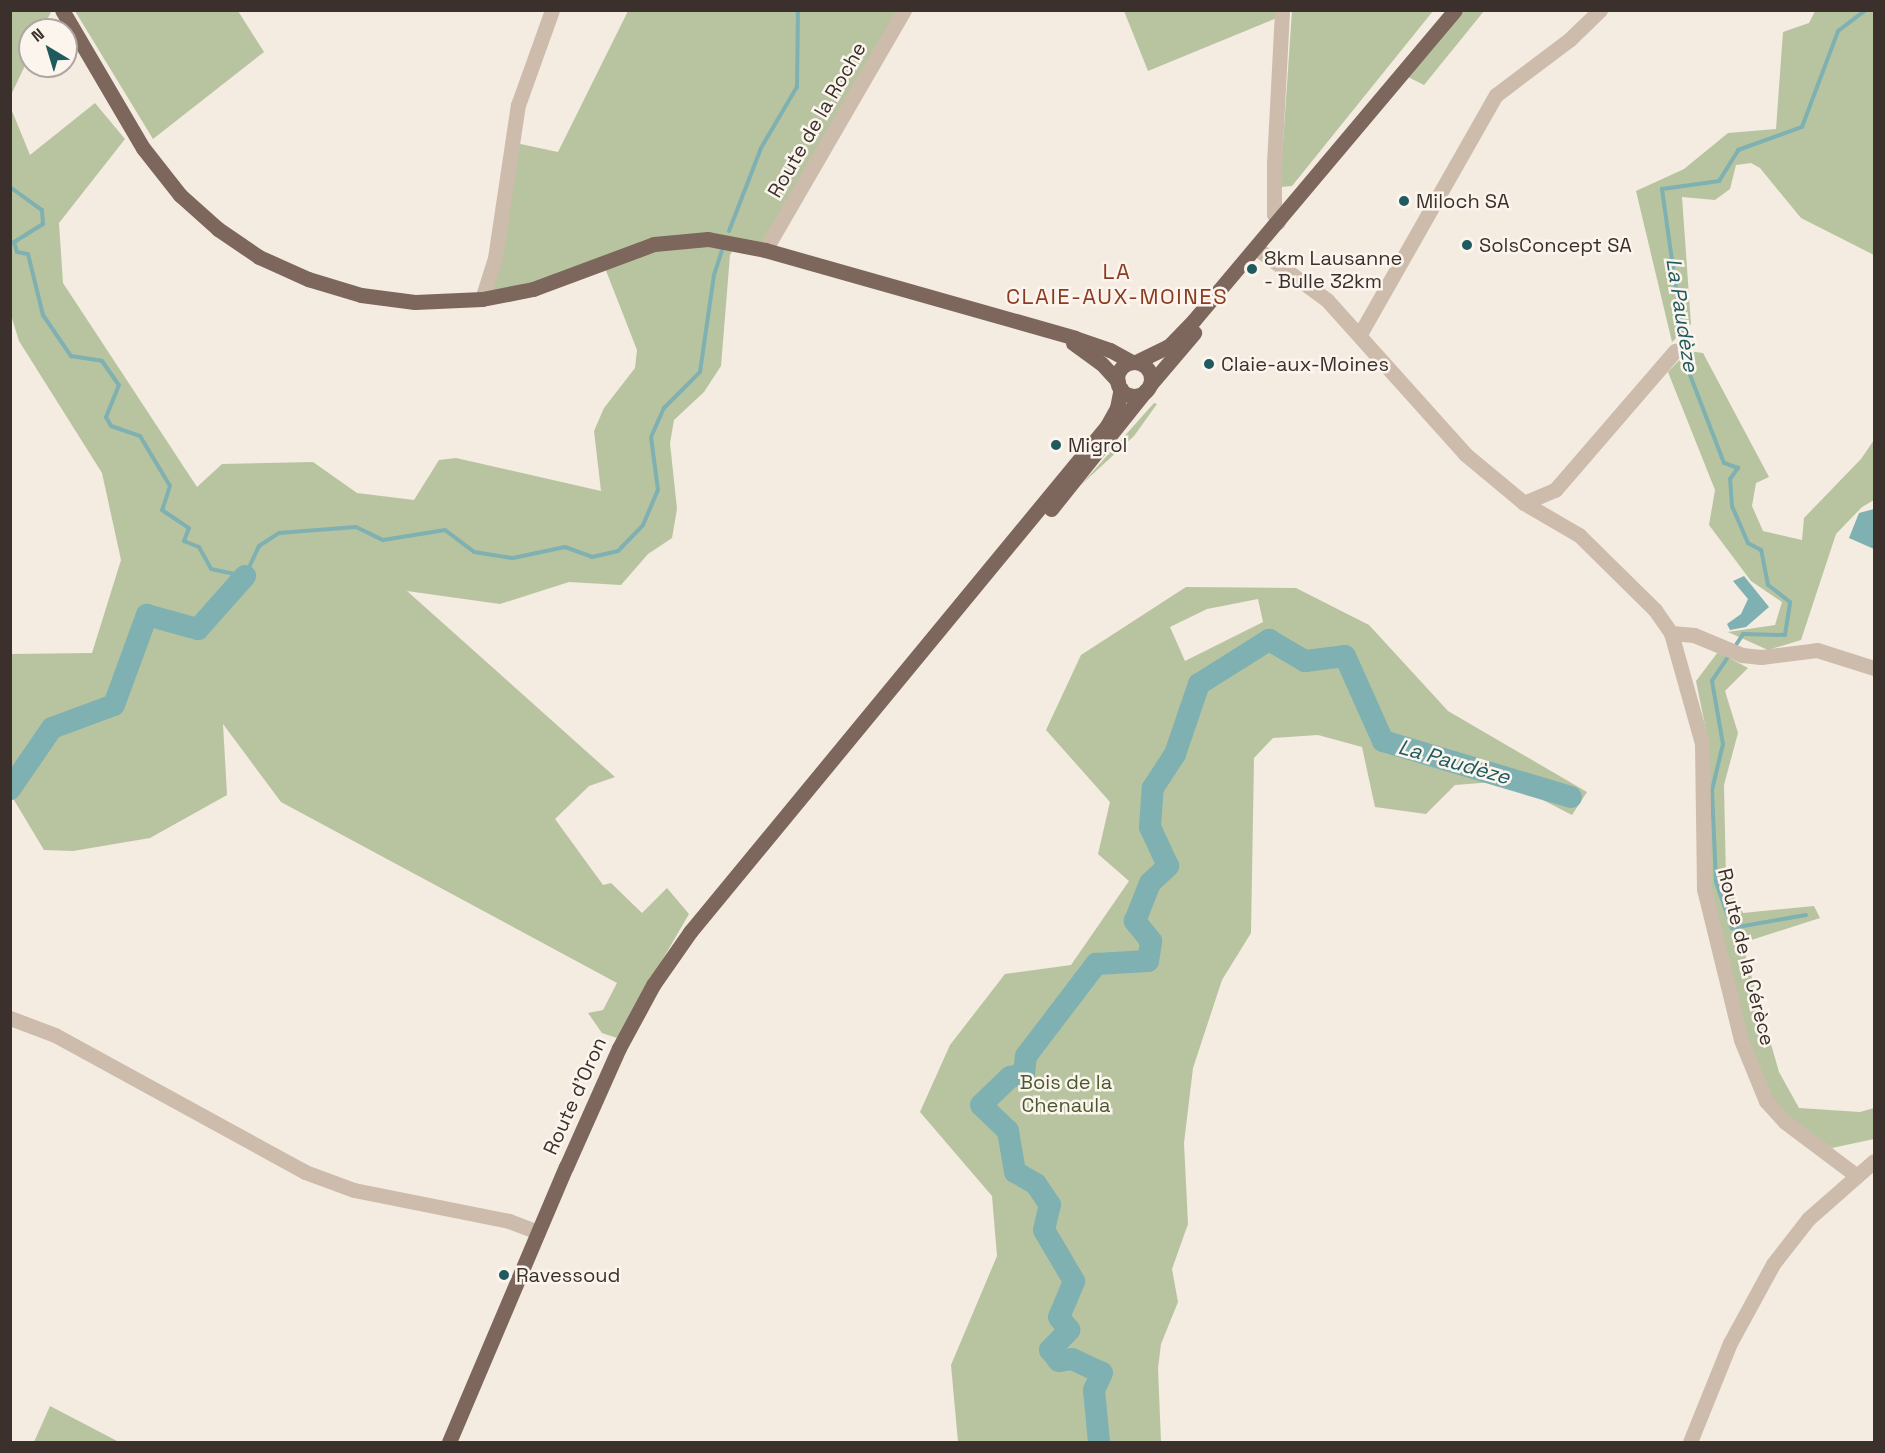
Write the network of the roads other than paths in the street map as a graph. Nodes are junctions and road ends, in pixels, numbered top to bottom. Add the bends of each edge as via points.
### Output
1 (62, 10) edge
2 (552, 10) edge
3 (904, 10) edge
4 (1282, 10) edge
5 (1455, 10) edge
6 (1600, 10) edge
7 (1278, 222) junction
8 (1256, 248) junction
9 (765, 250) junction
10 (1228, 282) junction
11 (482, 299) junction
12 (1046, 330) junction
13 (1360, 334) junction
14 (1675, 351) dead end
15 (1134, 362) junction
16 (1119, 384) junction
17 (1148, 388) junction
18 (1524, 503) junction
19 (952, 618) junction
20 (1671, 633) junction
21 (1875, 668) edge
22 (10, 1018) edge
23 (1875, 1161) edge
24 (1857, 1176) junction
25 (538, 1232) junction
26 (449, 1443) edge
27 (1690, 1443) edge

1 - 11 main road via 142,148 180,195 219,229 259,256 308,279 360,295 415,302
2 - 11 street via 518,105 495,258
3 - 9 street, Route de la Roche
4 - 7 street via 1274,164 1274,214
5 - 7 main road
6 - 13 street via 1570,39 1496,95
7 - 8 main road
8 - 10 main road
8 - 13 street, Route de la Cérèce via 1304,280
9 - 11 main road via 708,239 654,244 533,289
9 - 12 main road
10 - 15 main road via 1176,340
10 - 17 main road via 1188,341
12 - 15 main road via 1110,350
12 - 16 main road via 1088,353
13 - 18 street, Route de la Cérèce via 1434,423 1493,480
14 - 18 street via 1556,490
15 - 16 main road via 1121,368
15 - 17 main road via 1149,370
16 - 17 main road via 1133,395
16 - 19 main road via 1117,408 1107,426
17 - 19 main road via 1089,465
18 - 20 street, Route de la Cérèce via 1579,536 1655,610
19 - 25 main road, Route d'Oron via 690,932 643,1001
20 - 21 street via 1694,635 1742,655 1761,657 1817,650
20 - 24 street, Route de la Cérèce via 1702,743 1704,889 1741,1040 1766,1101 1785,1122
22 - 25 street via 55,1035 305,1172 354,1190 509,1221
23 - 24 street
24 - 27 street via 1808,1219 1773,1264 1730,1343
25 - 26 main road, Route d'Oron

